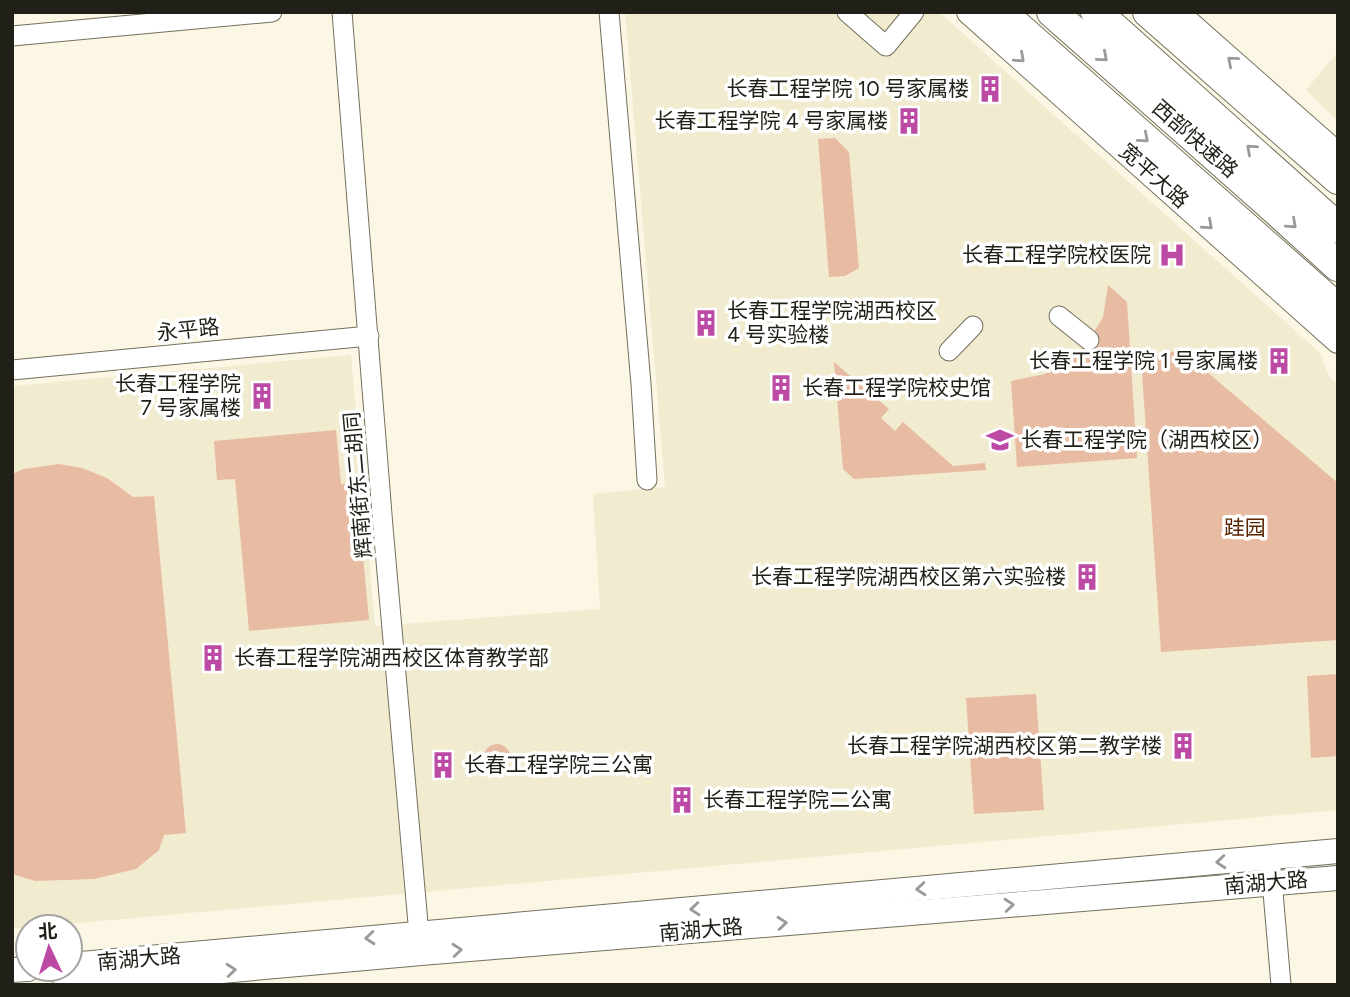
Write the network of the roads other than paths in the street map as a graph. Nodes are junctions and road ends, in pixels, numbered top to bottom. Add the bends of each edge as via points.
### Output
1 (272, 12) edge
2 (342, 12) edge
3 (609, 12) edge
4 (847, 12) edge
5 (914, 12) edge
6 (969, 12) edge
7 (1001, 12) edge
8 (1052, 12) edge
9 (1096, 12) edge
10 (1147, 12) edge
11 (1176, 12) edge
12 (12, 36) edge
13 (1338, 155) edge
14 (1338, 179) edge
15 (1338, 228) edge
16 (1338, 266) edge
17 (1338, 309) edge
18 (1059, 316) dead end
19 (973, 326) dead end
20 (369, 336) junction
21 (1089, 340) dead end
22 (1338, 341) edge
23 (949, 351) dead end
24 (12, 370) edge
25 (647, 480) dead end
26 (1338, 851) edge
27 (1270, 858) junction
28 (1338, 878) edge
29 (1272, 883) junction
30 (420, 944) junction
31 (84, 964) edge
32 (65, 985) edge
33 (1281, 985) edge

1 - 12 street
2 - 20 street, 辉南街东二胡同
3 - 25 street
4 - 5 street via 886,46
6 -> 22 main road, 宽平大路
7 -> 17 highway
8 -> 16 highway, 西部快速路
15 -> 9 highway, 西部快速路
10 - 14 highway
13 -> 11 main road
18 - 21 street
19 - 23 street
20 - 24 street, 永平路
20 - 30 street, 辉南街东二胡同 via 364,364
26 - 27 main road, 南湖大路
27 - 29 street
27 -> 30 main road, 南湖大路
28 - 29 main road, 南湖大路
30 -> 29 main road, 南湖大路
29 - 33 street
30 -> 31 main road, 南湖大路
32 -> 30 main road, 南湖大路

